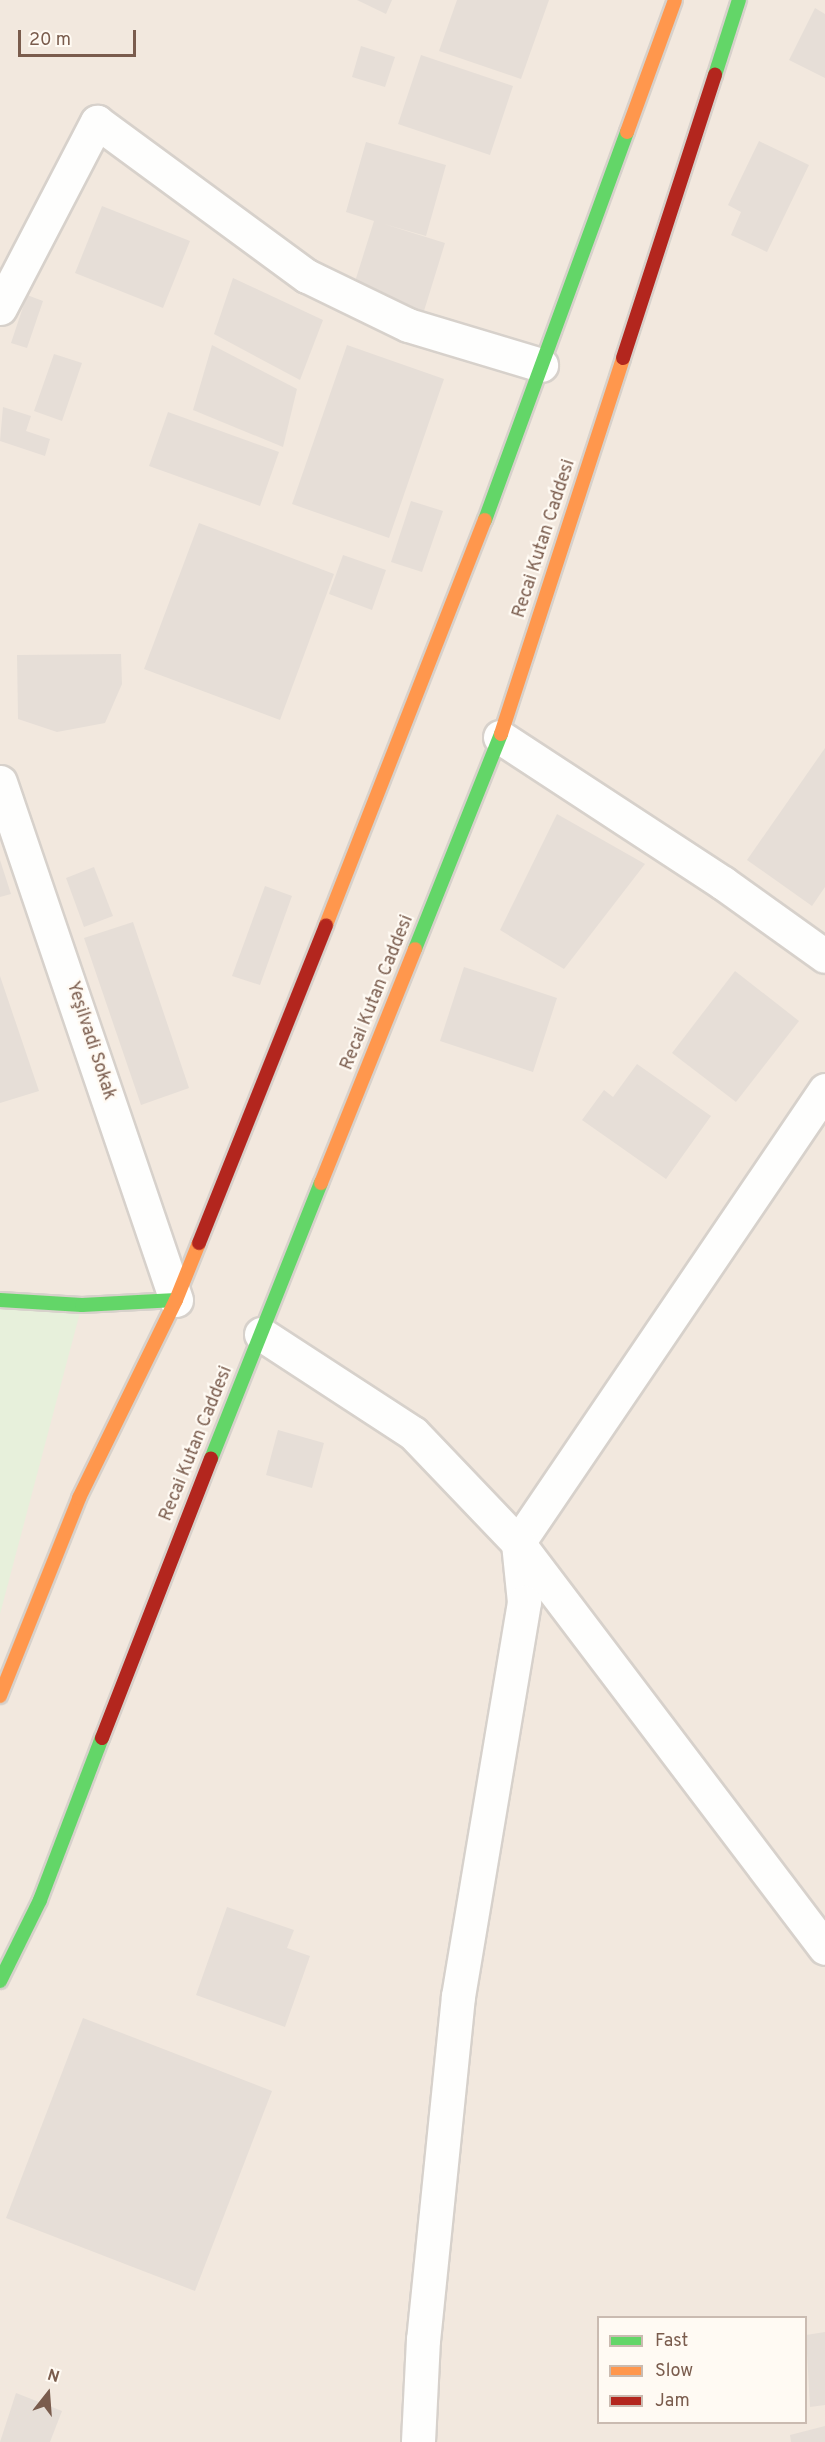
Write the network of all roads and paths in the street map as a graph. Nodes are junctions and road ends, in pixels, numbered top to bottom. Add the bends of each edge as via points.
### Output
1 (675, 0) edge
2 (739, 0) edge
3 (0, 308) edge
4 (541, 365) junction
5 (500, 737) junction
6 (0, 782) edge
7 (825, 956) edge
8 (825, 1090) edge
9 (0, 1300) edge
10 (176, 1300) junction
11 (261, 1334) junction
12 (518, 1543) junction
13 (0, 1696) edge
14 (825, 1948) edge
15 (0, 1982) edge
16 (418, 2442) edge

1 - 4 main road
2 - 5 main road, Recai Kutan Caddesi
3 - 4 street via 98,122 306,276 408,325
4 - 10 main road via 462,583
5 - 7 street via 723,883
5 - 11 main road, Recai Kutan Caddesi
6 - 10 street, Yeşilvadi Sokak
8 - 12 street
9 - 10 main road via 82,1305
10 - 13 main road via 79,1497
11 - 12 street via 413,1433
11 - 15 main road, Recai Kutan Caddesi via 40,1900
12 - 14 street
12 - 16 street via 524,1602 458,1996 423,2339

